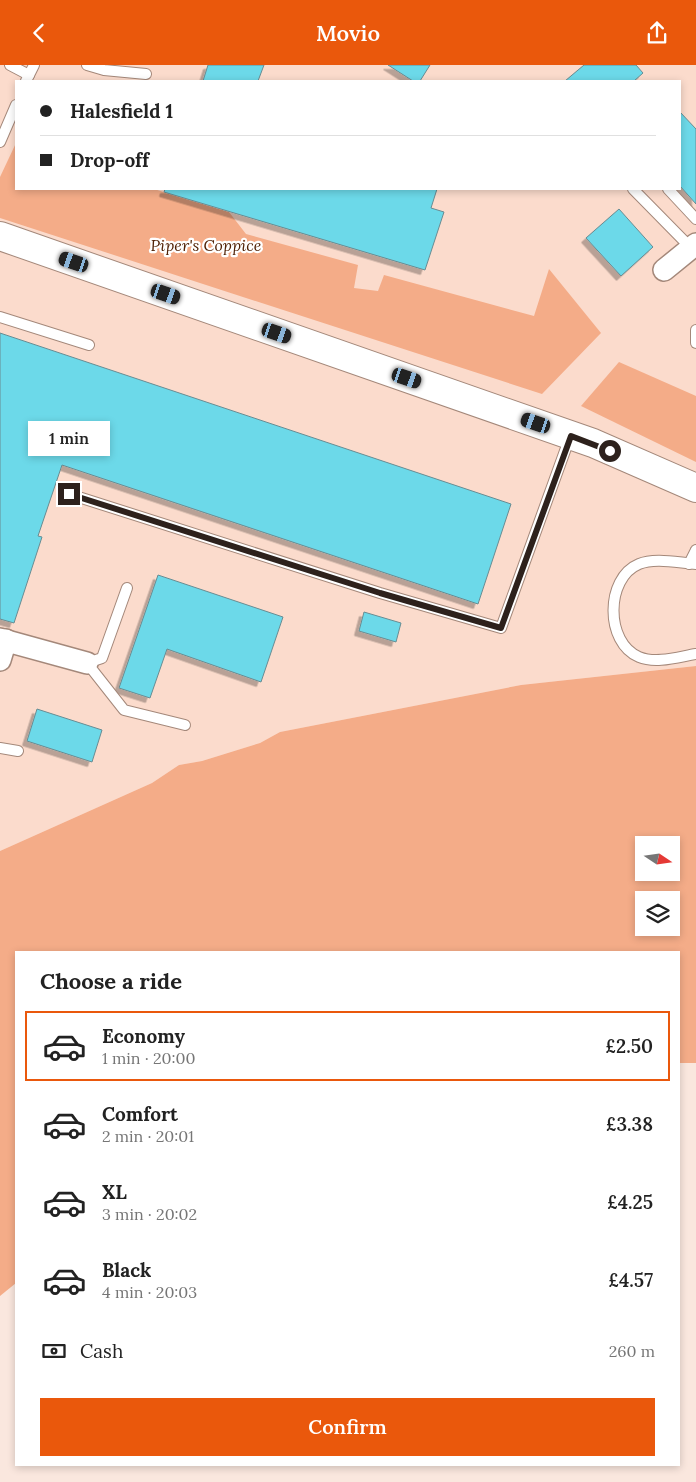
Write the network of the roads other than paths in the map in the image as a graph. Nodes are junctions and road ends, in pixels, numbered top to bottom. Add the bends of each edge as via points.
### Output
1 (10, 65) edge
2 (87, 65) edge
3 (30, 74) edge
4 (146, 74) dead end
5 (15, 107) edge
6 (0, 142) edge
7 (634, 190) edge
8 (669, 190) edge
9 (696, 219) edge
10 (0, 236) edge
11 (694, 248) edge
12 (664, 270) dead end
13 (0, 317) edge
14 (696, 330) edge
15 (696, 343) edge
16 (88, 345) dead end
17 (571, 436) junction
18 (696, 489) edge
19 (69, 494) dead end
20 (696, 550) edge
21 (692, 564) edge
22 (126, 588) dead end
23 (2, 646) edge
24 (696, 654) edge
25 (87, 663) junction
26 (185, 725) dead end
27 (0, 748) edge
28 (18, 751) dead end

1 - 3 lane
2 - 4 lane
5 - 6 lane
7 - 11 lane
8 - 9 lane
10 - 17 street
11 - 12 street
13 - 16 lane
14 - 15 lane
17 - 18 street
17 - 19 lane via 501,628
20 - 21 lane
21 - 24 lane via 654,561 633,567 620,580 614,617 621,639 629,651 640,658 659,660
22 - 25 lane via 102,659
23 - 25 street
25 - 26 lane via 124,710
27 - 28 lane

